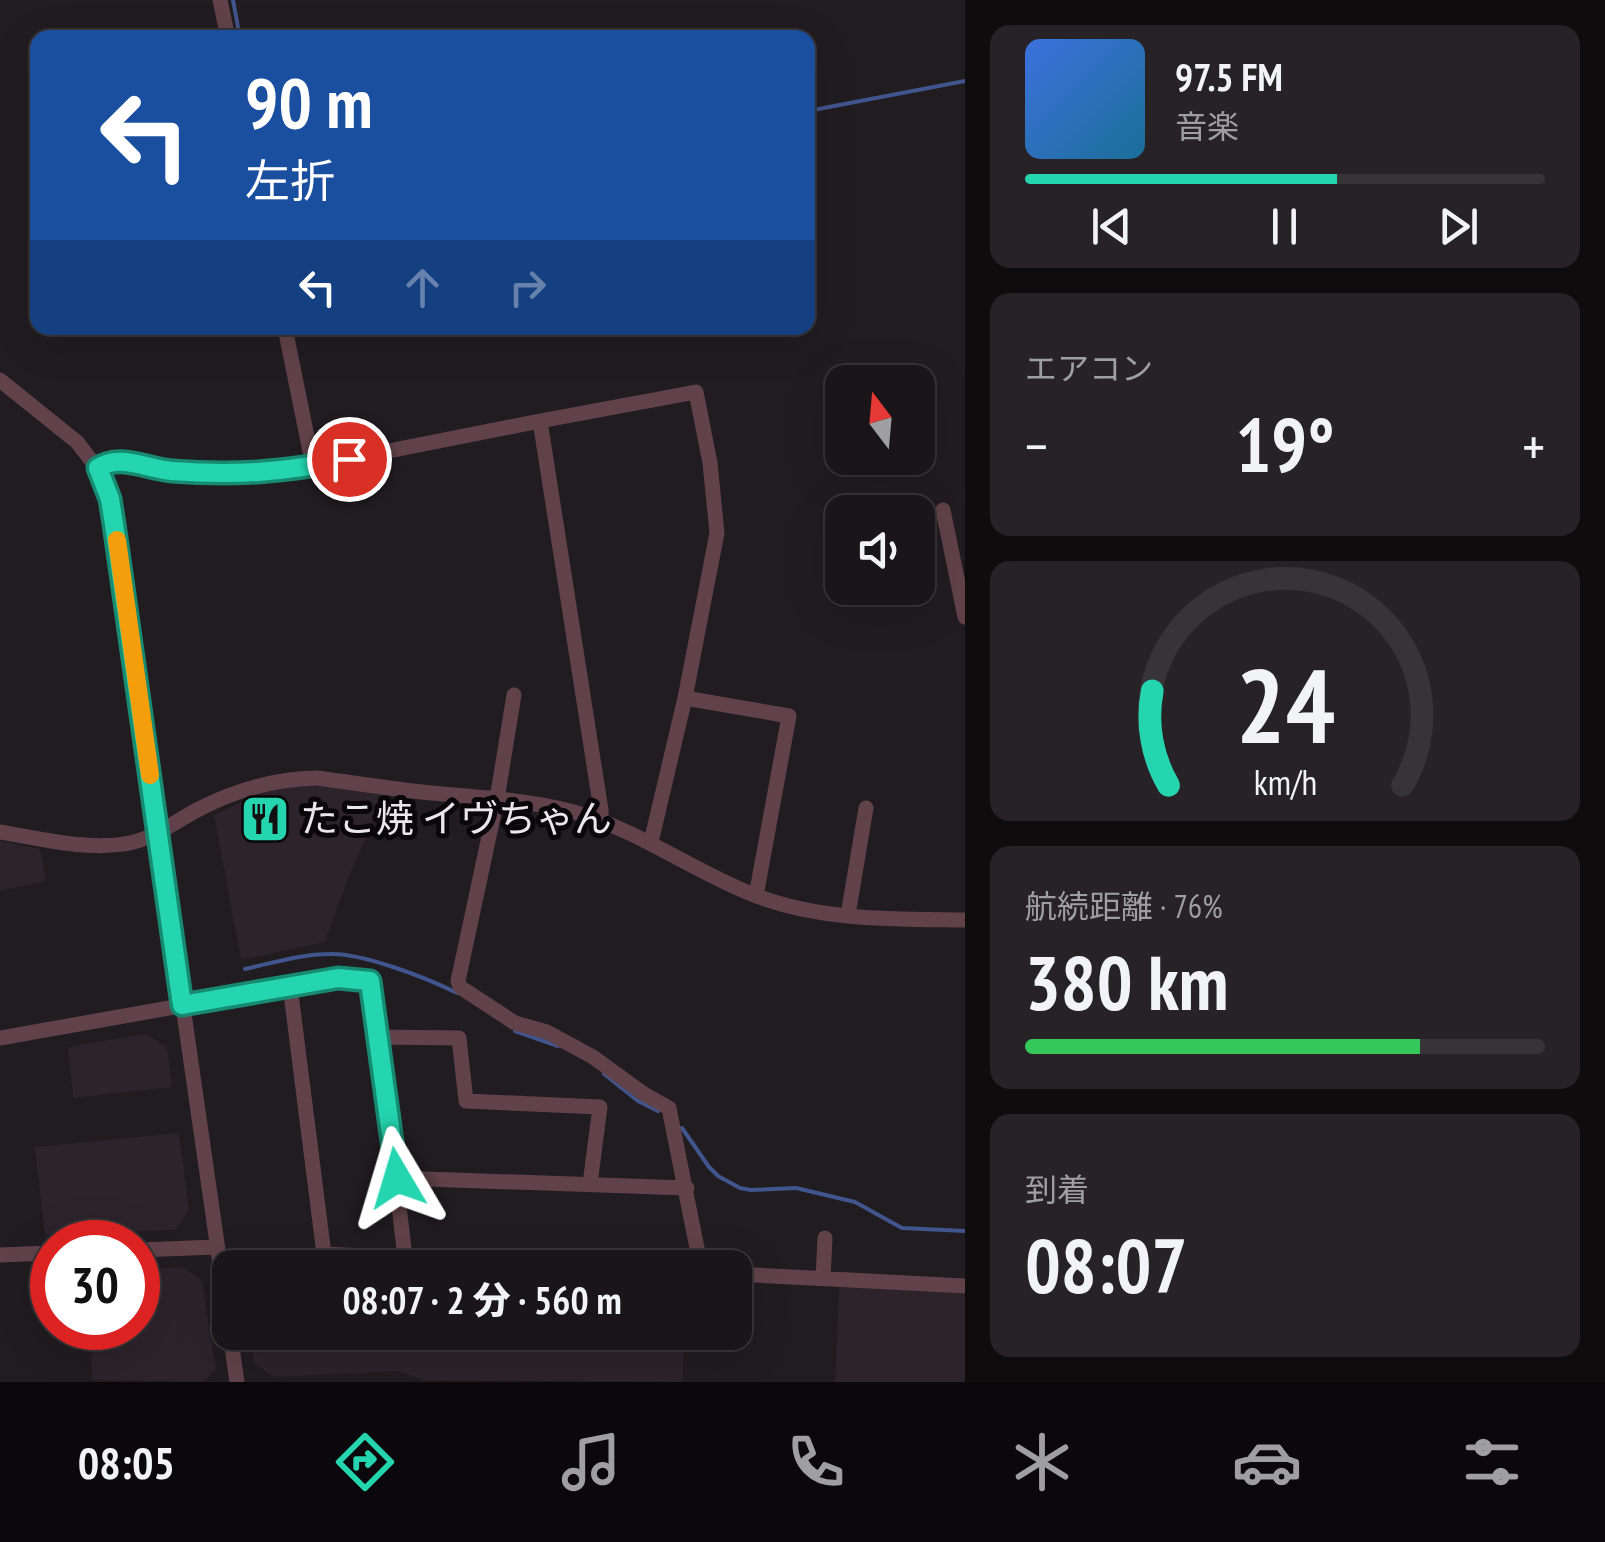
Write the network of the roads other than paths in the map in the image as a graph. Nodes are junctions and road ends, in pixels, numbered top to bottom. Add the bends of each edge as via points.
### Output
1 (220, 0) edge
2 (226, 30) edge
3 (287, 335) edge
4 (0, 380) edge
5 (540, 421) junction
6 (314, 466) junction
7 (98, 468) junction
8 (943, 510) dead end
9 (965, 617) edge
10 (514, 695) dead end
11 (685, 698) junction
12 (497, 799) junction
13 (866, 808) dead end
14 (601, 822) junction
15 (0, 832) edge
16 (158, 833) junction
17 (651, 842) junction
18 (756, 896) junction
19 (848, 915) junction
20 (965, 920) edge
21 (290, 986) junction
22 (182, 1005) junction
23 (0, 1038) edge
24 (380, 1038) junction
25 (397, 1178) junction
26 (590, 1184) junction
27 (687, 1188) junction
28 (825, 1238) dead end
29 (216, 1247) junction
30 (160, 1249) edge
31 (323, 1250) edge
32 (404, 1250) edge
33 (698, 1250) edge
34 (30, 1254) edge
35 (0, 1255) edge
36 (752, 1275) edge
37 (824, 1278) junction
38 (965, 1286) edge
39 (238, 1382) edge

1 - 2 street
3 - 6 street
4 - 7 street via 78,442
5 - 6 street
5 - 11 street via 696,392 717,533
5 - 14 street
6 - 7 street via 216,474 120,460
7 - 16 street via 110,499
8 - 9 street
10 - 12 street
11 - 17 street
11 - 18 street via 789,716
12 - 14 street
12 - 16 street via 289,779 228,794
12 - 27 street via 460,987 515,1023 576,1047 669,1108
13 - 19 street
14 - 17 street
15 - 16 street via 99,846
16 - 22 street
17 - 18 street
18 - 19 street
19 - 20 street
21 - 22 street
21 - 24 street via 370,981
21 - 31 street
22 - 23 street
22 - 29 street
24 - 25 street
24 - 26 street via 459,1038 466,1102 600,1107
25 - 26 street
25 - 32 street
26 - 27 street
27 - 33 street
28 - 37 street
29 - 30 street
29 - 39 street
34 - 35 street
36 - 37 street
37 - 38 street

